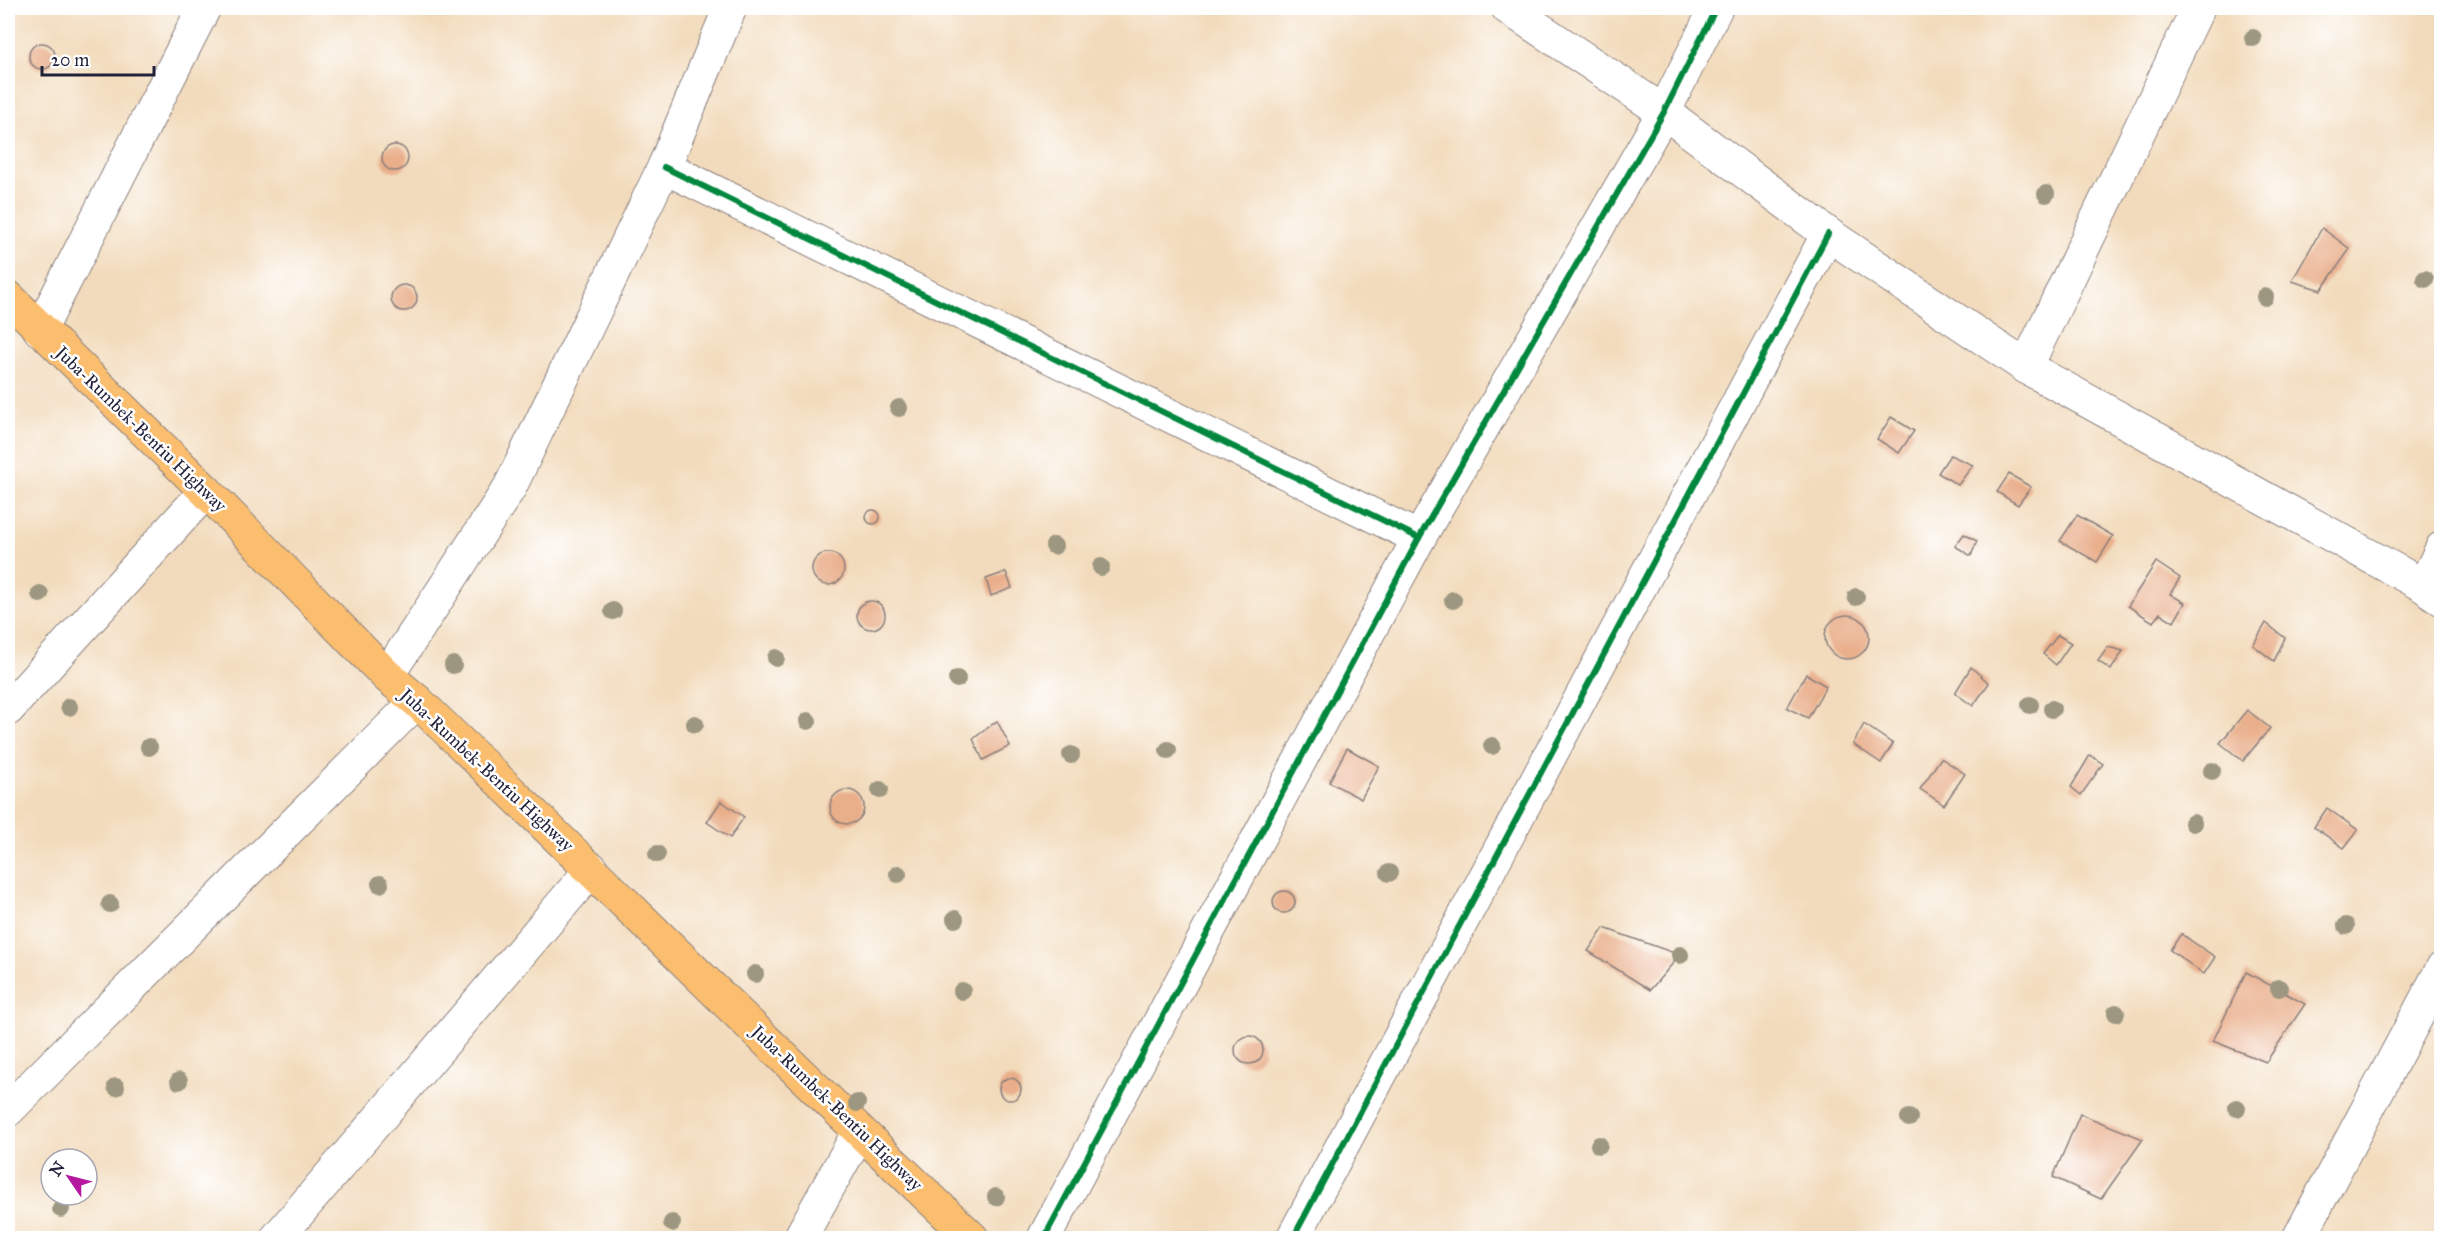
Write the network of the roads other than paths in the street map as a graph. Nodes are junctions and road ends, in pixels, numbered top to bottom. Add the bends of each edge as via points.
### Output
1 (204, 8) edge
2 (730, 8) edge
3 (1508, 8) edge
4 (1716, 8) edge
5 (2198, 8) edge
6 (1664, 112) junction
7 (664, 167) junction
8 (1828, 234) junction
9 (8, 297) edge
10 (40, 330) junction
11 (2026, 367) junction
12 (206, 491) junction
13 (1419, 538) junction
14 (2442, 548) edge
15 (2433, 592) edge
16 (387, 676) junction
17 (417, 701) junction
18 (8, 709) edge
19 (592, 869) junction
20 (2442, 969) edge
21 (8, 1110) edge
22 (860, 1132) junction
23 (277, 1239) edge
24 (800, 1239) edge
25 (972, 1239) edge
26 (1044, 1239) edge
27 (1293, 1239) edge
28 (2299, 1239) edge

1 - 10 street
2 - 7 street
3 - 6 street
4 - 6 street
5 - 11 street
6 - 8 street
6 - 13 street
7 - 13 street
7 - 16 street via 510,487
8 - 11 street
8 - 27 street
9 - 10 main road, Juba-Rumbek-Bentiu Highway
10 - 12 main road, Juba-Rumbek-Bentiu Highway
11 - 15 street
12 - 16 main road, Juba-Rumbek-Bentiu Highway
12 - 18 street
13 - 26 street
14 - 15 street
16 - 17 main road, Juba-Rumbek-Bentiu Highway
17 - 19 main road, Juba-Rumbek-Bentiu Highway
17 - 21 street
19 - 22 main road, Juba-Rumbek-Bentiu Highway
19 - 23 street
20 - 28 street
22 - 24 street
22 - 25 main road, Juba-Rumbek-Bentiu Highway

